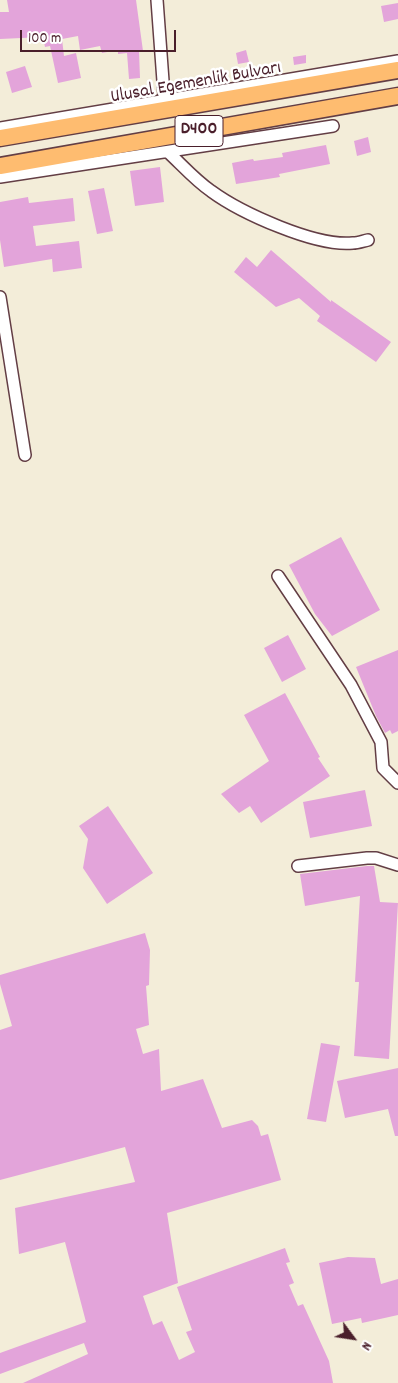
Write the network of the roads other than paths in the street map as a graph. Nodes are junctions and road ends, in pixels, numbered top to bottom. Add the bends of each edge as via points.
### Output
1 (156, 0) edge
2 (398, 61) edge
3 (398, 70) edge
4 (398, 96) edge
5 (165, 105) junction
6 (333, 126) dead end
7 (0, 128) edge
8 (0, 138) edge
9 (168, 152) junction
10 (0, 166) edge
11 (0, 177) edge
12 (368, 240) dead end
13 (0, 297) edge
14 (25, 455) dead end
15 (278, 576) dead end
16 (398, 783) edge
17 (398, 865) edge
18 (298, 866) dead end

1 - 5 street
2 - 5 street
3 - 5 highway, Ulusal Egemenlik Bulvarı / D400
4 - 10 highway, D400
5 - 7 street
5 - 8 highway, Ulusal Egemenlik Bulvarı / D400
6 - 9 street
9 - 11 street
9 - 12 street via 209,190 232,205 290,231 352,244
13 - 14 street
15 - 16 street via 351,684 381,742 383,768
17 - 18 street via 367,858

